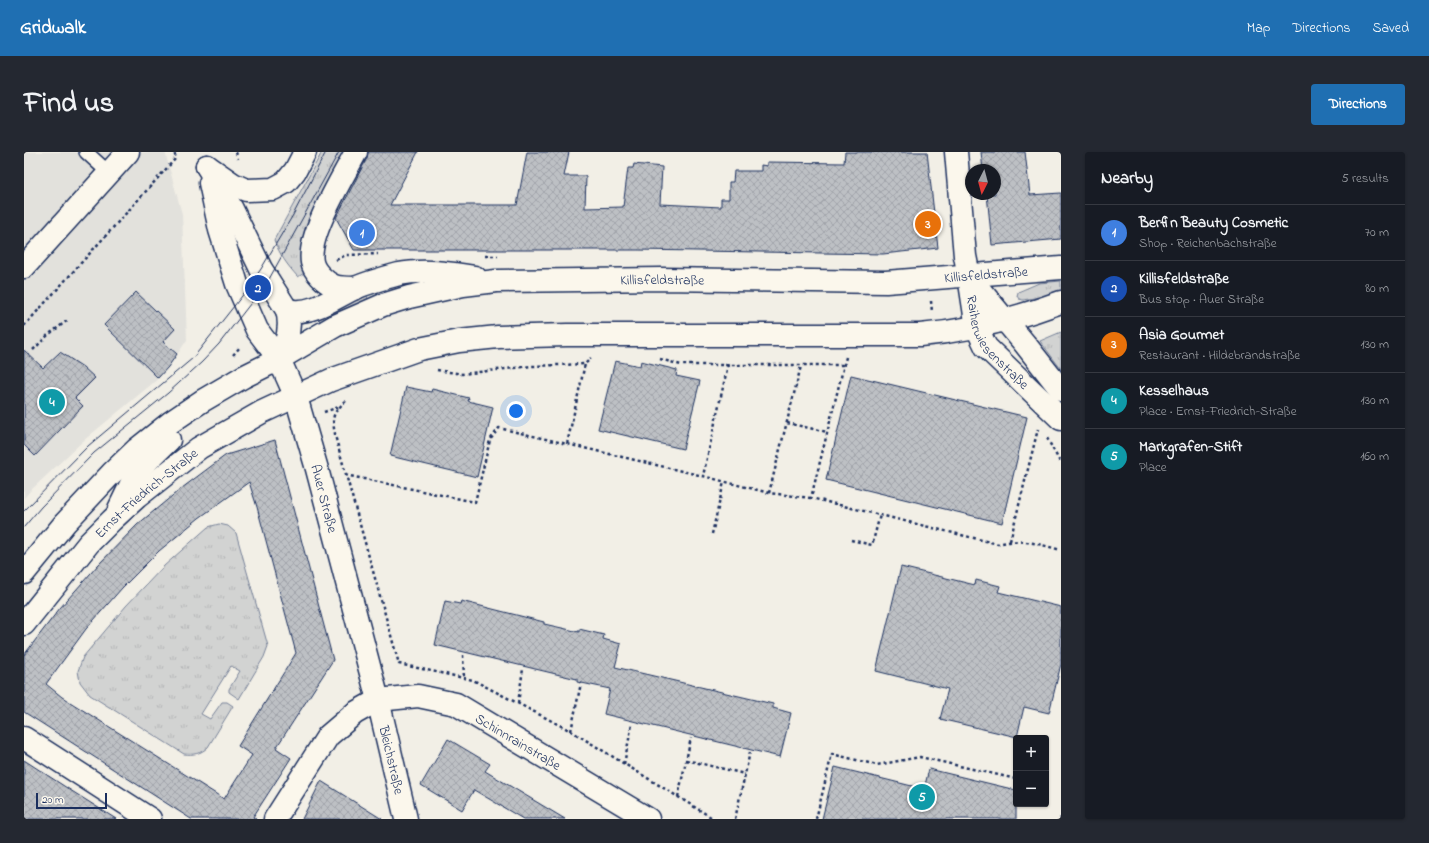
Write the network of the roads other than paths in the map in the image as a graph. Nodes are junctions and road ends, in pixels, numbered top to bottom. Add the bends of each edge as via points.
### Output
1 (86, 152) edge
2 (128, 152) edge
3 (305, 152) edge
4 (356, 152) edge
5 (956, 152) edge
6 (205, 159) edge
7 (109, 173) junction
8 (24, 267) edge
9 (1061, 268) edge
10 (968, 276) junction
11 (496, 281) junction
12 (356, 288) junction
13 (1061, 302) edge
14 (287, 310) junction
15 (1005, 321) junction
16 (977, 328) junction
17 (278, 359) junction
18 (1061, 390) edge
19 (296, 397) junction
20 (1052, 424) edge
21 (112, 520) junction
22 (65, 523) junction
23 (89, 543) junction
24 (24, 573) edge
25 (24, 624) edge
26 (378, 700) junction
27 (24, 738) edge
28 (150, 819) edge
29 (275, 819) edge
30 (406, 819) edge
31 (648, 819) edge

1 - 7 lane
2 - 7 main road
3 - 6 main road via 286,182 273,189 246,190 233,184
4 - 12 main road via 319,225 313,245 312,261 315,270 324,280 335,286
5 - 10 main road
6 - 14 main road via 261,269
6 - 17 main road, Auer Straße via 220,230 237,284 257,330
7 - 8 main road
9 - 10 main road, Killisfeldstraße
10 - 11 main road, Killisfeldstraße via 886,282 661,279
10 - 15 main road, Raiherwiesenstraße
10 - 16 main road, Raiherwiesenstraße
11 - 12 main road via 457,274 418,272 401,274
11 - 17 main road, Killisfeldstraße via 463,285 383,305 335,326
12 - 14 main road via 309,310
13 - 15 main road
14 - 17 main road via 287,343
15 - 16 main road
15 - 18 main road, Raiherwiesenstraße
16 - 19 main road via 933,334 498,337 420,349 331,380
16 - 20 main road, Raiherwiesenstraße via 986,347
17 - 19 main road, Auer Straße
17 - 21 main road via 270,373 176,434 155,453 134,478
17 - 22 main road via 202,401 171,422 137,449
19 - 21 main road, Ernst-Friedrich-Straße via 199,448
19 - 26 main road, Auer Straße
21 - 23 main road, Ernst-Friedrich-Straße
22 - 23 main road
22 - 24 main road
23 - 25 main road, Ernst-Friedrich-Straße
26 - 29 main road via 355,713 328,736
26 - 30 main road, Bleichstraße
26 - 31 main road, Schinnrainstraße via 418,696 456,704
27 - 28 main road

